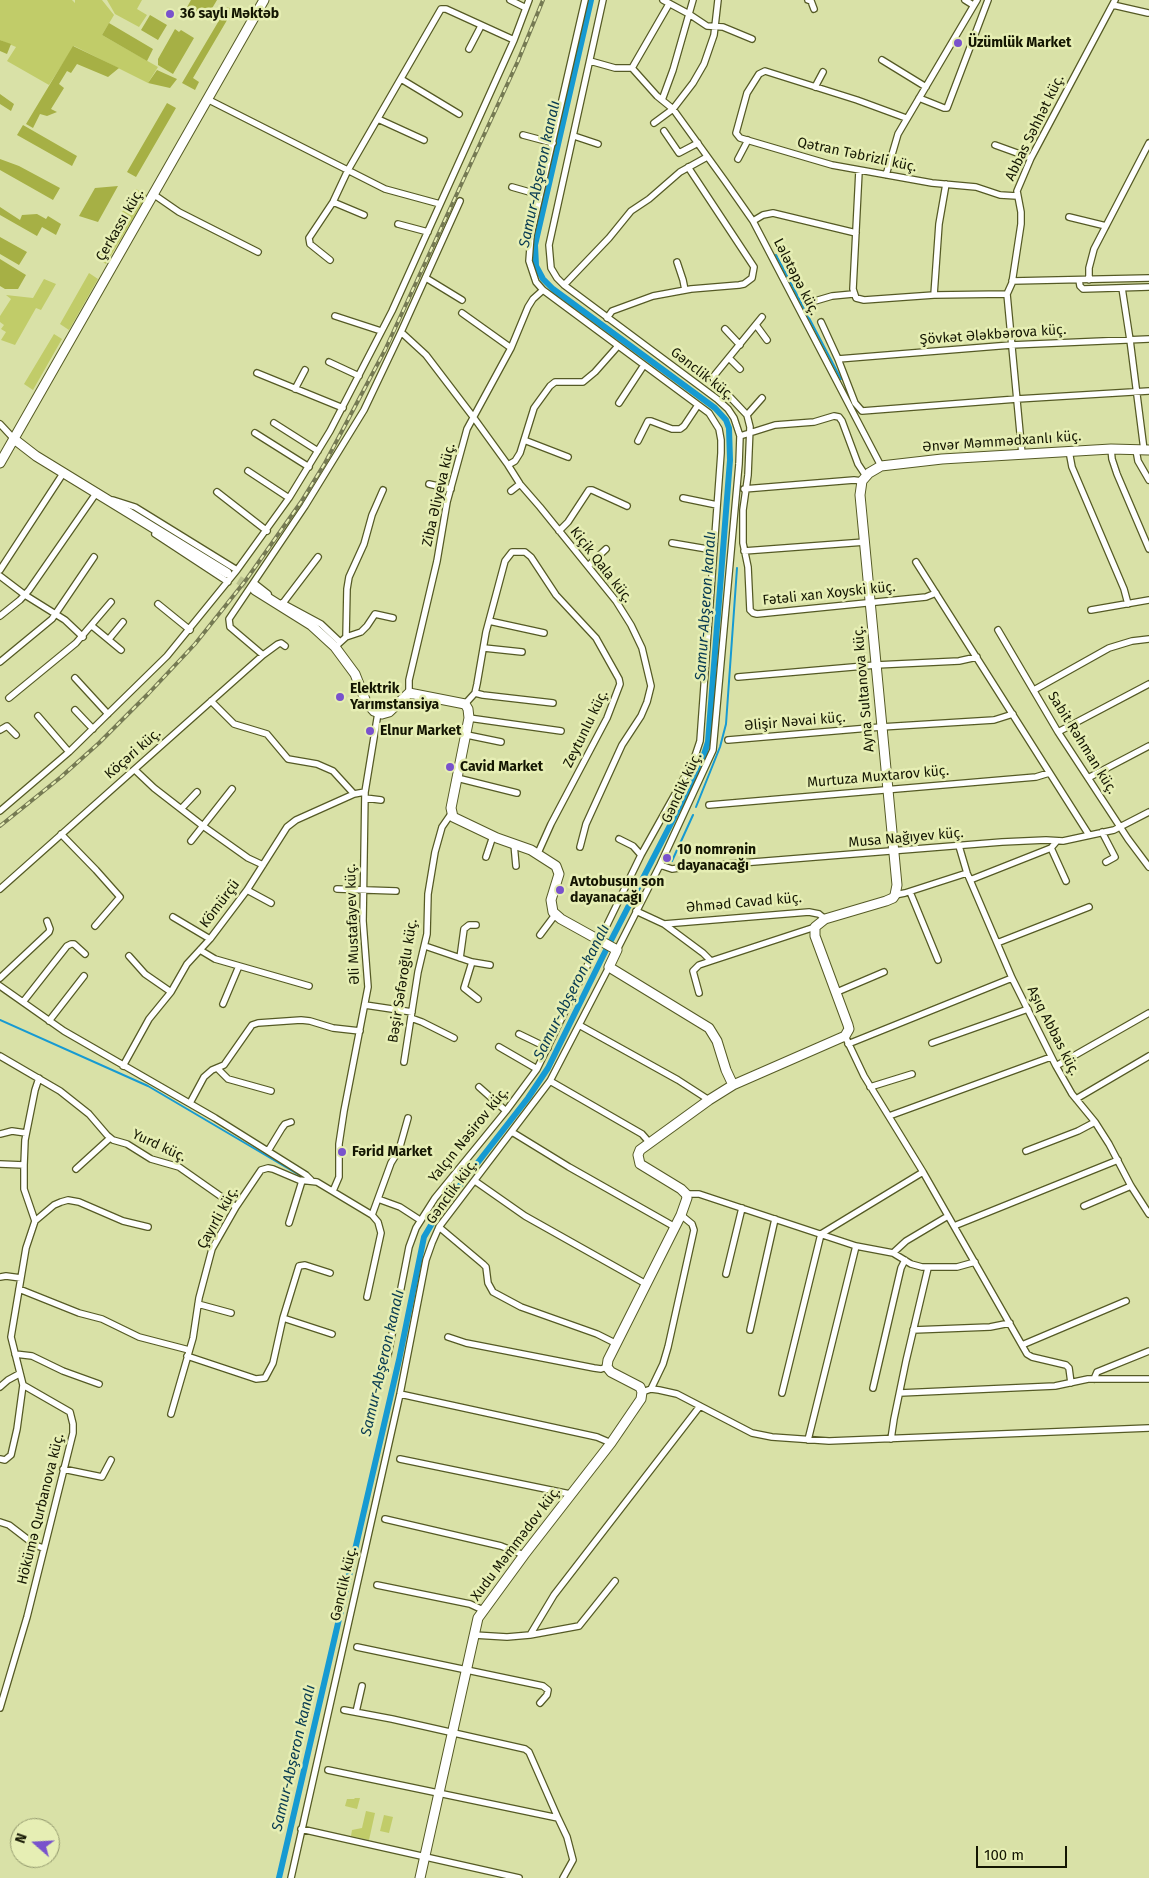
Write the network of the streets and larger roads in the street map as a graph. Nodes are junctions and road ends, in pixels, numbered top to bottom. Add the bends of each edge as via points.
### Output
1 (264, 0) edge
2 (510, 0) edge
3 (529, 0) edge
4 (585, 0) edge
5 (603, 0) edge
6 (663, 0) edge
7 (693, 0) edge
8 (718, 0) edge
9 (808, 0) edge
10 (965, 0) edge
11 (988, 0) edge
12 (975, 2) edge
13 (1114, 2) edge
14 (670, 4) junction
15 (526, 8) junction
16 (814, 9) dead end
17 (1148, 13) edge
18 (689, 14) junction
19 (481, 26) junction
20 (715, 26) junction
21 (752, 39) dead end
22 (514, 40) junction
23 (469, 49) dead end
24 (882, 60) dead end
25 (590, 61) junction
26 (632, 68) junction
27 (823, 72) dead end
28 (401, 79) junction
29 (815, 86) junction
30 (926, 87) junction
31 (919, 98) junction
32 (207, 99) junction
33 (662, 100) junction
34 (673, 109) junction
35 (459, 114) dead end
36 (906, 118) junction
37 (378, 119) junction
38 (654, 123) dead end
39 (664, 131) dead end
40 (523, 135) dead end
41 (574, 136) junction
42 (424, 140) dead end
43 (748, 140) junction
44 (553, 143) junction
45 (698, 143) junction
46 (598, 144) dead end
47 (1149, 144) edge
48 (995, 145) dead end
49 (707, 157) junction
50 (1031, 158) junction
51 (738, 159) dead end
52 (688, 167) junction
53 (348, 170) junction
54 (860, 171) junction
55 (886, 175) junction
56 (946, 184) junction
57 (512, 187) dead end
58 (153, 194) junction
59 (540, 195) junction
60 (1017, 196) junction
61 (460, 201) dead end
62 (333, 202) junction
63 (440, 204) junction
64 (364, 215) dead end
65 (1069, 216) dead end
66 (752, 221) junction
67 (398, 224) dead end
68 (1106, 226) junction
69 (428, 232) junction
70 (856, 233) junction
71 (258, 252) dead end
72 (330, 260) dead end
73 (677, 262) dead end
74 (426, 278) junction
75 (1149, 278) edge
76 (1079, 280) junction
77 (1089, 280) junction
78 (1012, 281) junction
79 (564, 285) junction
80 (1149, 287) edge
81 (1122, 288) junction
82 (543, 290) junction
83 (685, 290) junction
84 (853, 294) junction
85 (1007, 294) junction
86 (934, 296) junction
87 (462, 300) dead end
88 (815, 301) dead end
89 (462, 314) dead end
90 (335, 316) dead end
91 (762, 317) dead end
92 (607, 318) junction
93 (821, 322) dead end
94 (756, 325) junction
95 (725, 329) dead end
96 (382, 331) junction
97 (401, 332) junction
98 (1149, 339) edge
99 (767, 340) dead end
100 (1130, 340) junction
101 (740, 345) junction
102 (1011, 345) junction
103 (618, 346) junction
104 (511, 348) junction
105 (729, 358) junction
106 (838, 359) junction
107 (329, 362) dead end
108 (644, 366) junction
109 (740, 369) dead end
110 (304, 370) dead end
111 (257, 373) dead end
112 (359, 376) junction
113 (295, 389) junction
114 (1149, 391) edge
115 (1137, 392) junction
116 (762, 398) dead end
117 (1017, 399) junction
118 (619, 403) dead end
119 (698, 405) junction
120 (343, 408) junction
121 (747, 415) junction
122 (474, 418) junction
123 (274, 422) dead end
124 (0, 424) edge
125 (255, 433) dead end
126 (751, 433) junction
127 (740, 436) junction
128 (14, 439) junction
129 (524, 440) junction
130 (638, 441) dead end
131 (1111, 450) junction
132 (1143, 450) edge
133 (318, 451) junction
134 (1069, 451) junction
135 (1022, 454) junction
136 (568, 457) dead end
137 (0, 463) edge
138 (508, 465) junction
139 (309, 466) junction
140 (881, 466) junction
141 (64, 472) junction
142 (248, 472) dead end
143 (864, 478) junction
144 (1149, 480) edge
145 (429, 484) dead end
146 (520, 484) junction
147 (737, 488) junction
148 (451, 489) junction
149 (746, 489) junction
150 (383, 490) dead end
151 (511, 491) dead end
152 (97, 492) junction
153 (217, 492) dead end
154 (107, 498) junction
155 (289, 498) junction
156 (683, 498) dead end
157 (627, 506) dead end
158 (717, 506) junction
159 (267, 531) junction
160 (559, 532) junction
161 (865, 542) junction
162 (672, 543) dead end
163 (606, 549) dead end
164 (1149, 549) edge
165 (713, 550) junction
166 (744, 550) junction
167 (94, 557) dead end
168 (318, 557) dead end
169 (916, 562) dead end
170 (588, 566) junction
171 (0, 570) edge
172 (237, 570) junction
173 (0, 576) edge
174 (228, 577) junction
175 (254, 587) junction
176 (936, 593) junction
177 (25, 595) junction
178 (1149, 600) edge
179 (111, 602) dead end
180 (283, 603) junction
181 (871, 603) junction
182 (158, 604) dead end
183 (1128, 604) junction
184 (1091, 610) dead end
185 (56, 614) junction
186 (0, 616) edge
187 (393, 618) dead end
188 (489, 621) junction
189 (123, 622) dead end
190 (92, 626) junction
191 (190, 630) junction
192 (998, 630) dead end
193 (544, 633) dead end
194 (83, 637) junction
195 (346, 637) junction
196 (109, 639) junction
197 (1149, 639) edge
198 (338, 644) junction
199 (285, 646) dead end
200 (484, 648) junction
201 (121, 650) dead end
202 (522, 652) dead end
203 (263, 656) junction
204 (977, 657) junction
205 (0, 662) edge
206 (876, 665) junction
207 (738, 677) dead end
208 (74, 678) dead end
209 (1149, 684) edge
210 (1034, 690) junction
211 (475, 692) junction
212 (409, 693) junction
213 (9, 698) dead end
214 (211, 701) junction
215 (553, 703) dead end
216 (465, 704) junction
217 (75, 710) dead end
218 (378, 713) junction
219 (108, 714) junction
220 (1013, 714) junction
221 (38, 716) dead end
222 (469, 718) junction
223 (881, 727) junction
224 (93, 729) junction
225 (0, 730) edge
226 (561, 731) dead end
227 (1058, 732) junction
228 (16, 735) dead end
229 (467, 735) junction
230 (728, 740) dead end
231 (501, 742) dead end
232 (1149, 746) edge
233 (69, 752) junction
234 (135, 770) junction
235 (1050, 772) junction
236 (457, 778) junction
237 (1088, 778) junction
238 (232, 789) dead end
239 (887, 789) junction
240 (196, 792) dead end
241 (354, 794) junction
242 (517, 794) dead end
243 (365, 795) junction
244 (381, 800) dead end
245 (709, 805) dead end
246 (181, 809) junction
247 (0, 811) edge
248 (1149, 812) edge
249 (451, 814) junction
250 (203, 826) junction
251 (1120, 827) junction
252 (1102, 832) junction
253 (61, 834) junction
254 (1089, 834) junction
255 (493, 836) junction
256 (619, 839) dead end
257 (1057, 841) junction
258 (191, 842) dead end
259 (514, 844) junction
260 (960, 846) junction
261 (580, 847) dead end
262 (1051, 848) junction
263 (893, 852) junction
264 (538, 853) junction
265 (641, 856) junction
266 (486, 857) dead end
267 (1106, 862) dead end
268 (1148, 864) edge
269 (263, 865) junction
270 (660, 865) junction
271 (516, 866) dead end
272 (967, 873) junction
273 (970, 880) junction
274 (1066, 882) dead end
275 (0, 889) edge
276 (337, 889) dead end
277 (363, 889) junction
278 (247, 890) junction
279 (396, 891) dead end
280 (910, 892) junction
281 (895, 894) junction
282 (271, 903) dead end
283 (1089, 907) dead end
284 (636, 911) junction
285 (555, 915) junction
286 (173, 916) dead end
287 (825, 919) junction
288 (47, 921) dead end
289 (664, 924) junction
290 (476, 925) dead end
291 (95, 926) dead end
292 (815, 926) junction
293 (540, 935) dead end
294 (210, 939) junction
295 (601, 942) junction
296 (997, 943) junction
297 (425, 946) junction
298 (614, 949) junction
299 (200, 950) junction
300 (85, 954) dead end
301 (128, 956) dead end
302 (460, 958) junction
303 (938, 960) dead end
304 (711, 961) junction
305 (472, 962) junction
306 (490, 965) dead end
307 (238, 966) junction
308 (609, 967) junction
309 (884, 972) dead end
310 (84, 976) dead end
311 (0, 978) edge
312 (1012, 978) junction
313 (0, 986) edge
314 (309, 986) dead end
315 (172, 992) junction
316 (837, 992) junction
317 (699, 994) dead end
318 (478, 999) dead end
319 (23, 1002) junction
320 (223, 1004) dead end
321 (365, 1005) junction
322 (1028, 1009) junction
323 (1149, 1013) edge
324 (412, 1015) junction
325 (49, 1021) junction
326 (578, 1025) junction
327 (360, 1031) junction
328 (519, 1034) dead end
329 (454, 1038) dead end
330 (847, 1040) junction
331 (932, 1044) dead end
332 (499, 1047) dead end
333 (548, 1048) junction
334 (0, 1056) edge
335 (1149, 1056) edge
336 (1051, 1057) junction
337 (404, 1062) dead end
338 (123, 1066) junction
339 (1056, 1066) junction
340 (217, 1068) junction
341 (537, 1068) junction
342 (912, 1074) dead end
343 (39, 1078) junction
344 (550, 1081) junction
345 (733, 1085) junction
346 (479, 1087) dead end
347 (870, 1087) junction
348 (271, 1091) dead end
349 (1076, 1098) junction
350 (709, 1100) junction
351 (190, 1103) junction
352 (506, 1111) junction
353 (889, 1116) junction
354 (408, 1118) dead end
355 (291, 1122) dead end
356 (1095, 1122) junction
357 (26, 1132) junction
358 (512, 1132) junction
359 (0, 1134) edge
360 (110, 1138) junction
361 (649, 1142) junction
362 (268, 1151) junction
363 (1026, 1151) dead end
364 (1118, 1160) junction
365 (0, 1164) edge
366 (24, 1165) junction
367 (76, 1169) dead end
368 (923, 1172) junction
369 (302, 1180) junction
370 (311, 1180) junction
371 (475, 1180) junction
372 (1131, 1186) junction
373 (334, 1191) junction
374 (686, 1194) junction
375 (378, 1199) junction
376 (1084, 1206) dead end
377 (236, 1207) junction
378 (742, 1208) junction
379 (1149, 1214) edge
380 (372, 1215) junction
381 (681, 1215) junction
382 (948, 1216) junction
383 (775, 1219) junction
384 (420, 1220) junction
385 (35, 1221) junction
386 (289, 1223) dead end
387 (954, 1226) junction
388 (148, 1227) dead end
389 (440, 1227) junction
390 (675, 1227) junction
391 (821, 1234) junction
392 (856, 1246) junction
393 (893, 1253) junction
394 (905, 1260) junction
395 (975, 1262) junction
396 (928, 1268) junction
397 (330, 1273) dead end
398 (726, 1274) dead end
399 (0, 1277) edge
400 (21, 1278) junction
401 (646, 1284) junction
402 (19, 1289) junction
403 (367, 1297) dead end
404 (1126, 1301) dead end
405 (198, 1304) junction
406 (231, 1313) dead end
407 (282, 1318) junction
408 (1010, 1323) junction
409 (750, 1330) dead end
410 (913, 1330) junction
411 (332, 1334) dead end
412 (448, 1336) dead end
413 (615, 1344) junction
414 (1022, 1345) junction
415 (1149, 1351) edge
416 (188, 1353) junction
417 (16, 1354) junction
418 (388, 1355) dead end
419 (607, 1367) junction
420 (19, 1374) junction
421 (1094, 1379) junction
422 (1149, 1379) edge
423 (1071, 1383) junction
424 (99, 1384) dead end
425 (22, 1385) junction
426 (0, 1387) edge
427 (873, 1388) dead end
428 (646, 1391) junction
429 (900, 1393) junction
430 (400, 1394) junction
431 (782, 1394) dead end
432 (700, 1406) junction
433 (171, 1414) dead end
434 (1149, 1428) edge
435 (891, 1439) junction
436 (808, 1440) junction
437 (611, 1443) junction
438 (0, 1459) edge
439 (400, 1459) dead end
440 (111, 1460) dead end
441 (63, 1469) junction
442 (570, 1494) junction
443 (385, 1519) dead end
444 (0, 1522) edge
445 (43, 1548) junction
446 (524, 1555) junction
447 (615, 1581) dead end
448 (377, 1585) dead end
449 (483, 1610) junction
450 (530, 1635) junction
451 (474, 1636) junction
452 (357, 1647) dead end
453 (467, 1669) junction
454 (362, 1686) dead end
455 (2, 1695) edge
456 (540, 1703) dead end
457 (0, 1708) edge
458 (344, 1710) dead end
459 (356, 1712) junction
460 (453, 1733) junction
461 (328, 1770) dead end
462 (439, 1792) junction
463 (558, 1818) junction
464 (301, 1829) junction
465 (425, 1857) junction
466 (290, 1878) edge
467 (420, 1878) edge
468 (519, 1878) edge
469 (563, 1878) edge

1 - 32 street, Çerkassı küç.
2 - 15 street
3 - 15 street
4 - 44 street, Gənclik küç.
5 - 25 street, Gənclik küç.
6 - 14 street
7 - 18 street
8 - 20 street
9 - 16 street
10 - 12 street
11 - 31 street via 947,108
12 - 30 street
13 - 17 street
13 - 50 street, Abbas Səhhət küç.
14 - 18 street
14 - 26 street
15 - 22 street
18 - 20 street via 707,26
18 - 33 street
19 - 22 street
19 - 23 street
19 - 28 street via 441,9
20 - 21 street
20 - 34 street via 704,64
22 - 63 street
24 - 30 street
25 - 26 street via 615,68
25 - 41 street, Gənclik küç.
26 - 33 street, Lələtəpə küç.
27 - 29 street
28 - 35 street
28 - 37 street
29 - 36 street
29 - 43 street via 761,71 748,93 736,133
30 - 31 street
31 - 36 street
32 - 53 street
32 - 58 street, Çerkassı küç.
33 - 34 street, Lələtəpə küç.
34 - 38 street
34 - 45 street, Lələtəpə küç.
36 - 55 street
37 - 42 street
37 - 53 street
39 - 45 street via 679,153
40 - 44 street
41 - 46 street
41 - 79 street, Gənclik küç. via 549,245 551,268
43 - 51 street
43 - 54 street, Qətran Təbrizli küç. via 800,157
44 - 59 street, Gənclik küç.
45 - 49 street, Lələtəpə küç.
47 - 68 street
48 - 50 street
49 - 52 street
49 - 66 street, Lələtəpə küç.
50 - 60 street, Abbas Səhhət küç. via 1018,186
52 - 79 street via 631,211
52 - 83 street via 754,267 754,274 744,284
53 - 62 street
53 - 63 street via 399,194
54 - 55 street, Qətran Təbrizli küç.
54 - 70 street
55 - 56 street, Qətran Təbrizli küç.
56 - 60 street, Qətran Təbrizli küç.
56 - 86 street via 938,232
57 - 59 street
58 - 71 street via 179,212
58 - 128 street, Çerkassı küç.
59 - 82 street, Gənclik küç. via 529,261 536,282
60 - 78 street, Abbas Səhhət küç. via 1022,218
61 - 74 street
62 - 64 street
62 - 72 street via 308,241
63 - 69 street
65 - 68 street
66 - 70 street via 773,213
66 - 140 street, Lələtəpə küç.
67 - 69 street
68 - 77 street via 1091,259
69 - 96 street
70 - 84 street
73 - 83 street
74 - 87 street
74 - 97 street
75 - 77 street
76 - 77 street
76 - 78 street
76 - 81 street via 1083,289
78 - 85 street, Abbas Səhhət küç.
79 - 92 street, Gənclik küç.
80 - 81 street
81 - 100 street
82 - 103 street, Gənclik küç.
82 - 104 street, Ziba Əliyeva küç. via 532,299
83 - 92 street via 653,296 612,311
84 - 86 street via 864,300
84 - 88 street
85 - 86 street
85 - 102 street, Abbas Səhhət küç.
89 - 104 street
90 - 96 street
91 - 94 street
92 - 127 street, Gənclik küç. via 717,399 734,418
93 - 106 street
94 - 99 street
94 - 101 street
95 - 101 street
96 - 112 street
97 - 122 street, Kiçik Qala küç. via 426,355
97 - 175 street via 364,410
98 - 100 street, Şövkət Ələkbərova küç.
100 - 102 street, Şövkət Ələkbərova küç.
100 - 115 street
101 - 105 street
102 - 106 street, Şövkət Ələkbərova küç.
102 - 117 street, Abbas Səhhət küç.
103 - 108 street, Gənclik küç.
103 - 129 street via 583,382 555,382 550,386 534,408
104 - 122 street, Ziba Əliyeva küç.
105 - 109 street
105 - 121 street via 714,380
106 - 117 street via 855,403 862,411
107 - 112 street
108 - 118 street
108 - 119 street, Gənclik küç.
110 - 113 street
111 - 113 street
112 - 120 street
113 - 120 street
114 - 115 street
115 - 117 street
115 - 132 street
116 - 121 street
117 - 135 street, Abbas Səhhət küç.
119 - 130 street via 680,429 648,421
119 - 158 street, Gənclik küç. via 715,420 721,440
120 - 133 street
121 - 126 street, Fətəli xan Xoyski küç.
122 - 138 street, Kiçik Qala küç.
122 - 148 street, Ziba Əliyeva küç. via 467,429
123 - 133 street
124 - 128 street
125 - 139 street
126 - 127 street
126 - 143 street via 775,424 838,417
126 - 149 street, Fətəli xan Xoyski küç.
127 - 147 street, Gənclik küç.
128 - 137 street, Çerkassı küç.
128 - 141 street
129 - 136 street
129 - 138 street via 518,457
131 - 132 street, Ənvər Məmmədxanlı küç.
131 - 134 street, Ənvər Məmmədxanlı küç.
131 - 164 street
132 - 144 street via 1138,461
133 - 139 street
134 - 135 street, Ənvər Məmmədxanlı küç.
134 - 183 street via 1072,467
135 - 140 street, Ənvər Məmmədxanlı küç.
138 - 146 street, Kiçik Qala küç.
139 - 155 street
140 - 143 street, Ənvər Məmmədxanlı küç.
141 - 152 street
141 - 171 street
142 - 155 street
143 - 149 street
143 - 161 street, Ayna Sultanova küç. via 860,495
145 - 148 street
146 - 151 street
146 - 160 street, Kiçik Qala küç.
147 - 149 street
147 - 270 street, Gənclik küç. via 713,750
148 - 212 street, Ziba Əliyeva küç. via 409,680
149 - 166 street, Fətəli xan Xoyski küç. via 742,510
150 - 195 street via 349,577
152 - 154 street
152 - 177 street
153 - 159 street
154 - 172 street via 135,507
154 - 174 street
155 - 159 street
156 - 158 street
157 - 160 street via 589,490
158 - 165 street, Gənclik küç.
159 - 172 street
160 - 170 street, Kiçik Qala küç.
161 - 166 street
161 - 181 street, Ayna Sultanova küç.
162 - 165 street
163 - 170 street
165 - 265 street, Gənclik küç. via 700,741 693,762
166 - 181 street, Fətəli xan Xoyski küç. via 752,613
167 - 185 street
168 - 180 street
169 - 176 street
170 - 261 street, Kiçik Qala küç. via 616,601 639,639 650,686 641,716 627,736 586,824
172 - 174 street
173 - 177 street
174 - 191 street
175 - 180 street
175 - 198 street
175 - 203 street via 231,615 229,623 237,635
176 - 181 street, Fətəli xan Xoyski küç.
176 - 204 street
177 - 185 street
177 - 186 street
178 - 183 street
179 - 190 street
180 - 198 street via 321,624
181 - 206 street, Ayna Sultanova küç.
182 - 191 street
183 - 184 street
185 - 194 street
185 - 205 street
187 - 195 street via 375,614 361,632
188 - 193 street
188 - 200 street
188 - 264 street, Zeytunlu küç. via 505,561 512,552 522,550 531,556 556,595 596,638 619,679 620,684 588,757
189 - 196 street
190 - 194 street
190 - 196 street
191 - 219 street
192 - 210 street, Sabit Rəhman küç.
194 - 213 street
195 - 198 street
196 - 201 street
197 - 210 street via 1109,648
198 - 218 street via 368,705
199 - 203 street, Köçəri küç. via 278,644
200 - 202 street
200 - 211 street
203 - 214 street, Köçəri küç.
204 - 206 street via 959,661
204 - 220 street
206 - 207 street
206 - 223 street, Ayna Sultanova küç.
208 - 219 street
209 - 227 street
210 - 227 street, Sabit Rəhman küç.
211 - 215 street
211 - 216 street
212 - 216 street
212 - 218 street via 389,712
214 - 234 street, Köçəri küç.
214 - 241 street via 234,724 267,734 288,758 333,771
216 - 222 street, Bəşir Səfəroğlu küç.
217 - 224 street
218 - 243 street, Əli Mustafayev küç.
219 - 224 street
220 - 223 street, Əlişir Nəvai küç. via 994,720
220 - 235 street
221 - 233 street
222 - 226 street
222 - 229 street, Bəşir Səfəroğlu küç.
223 - 230 street, Əlişir Nəvai küç.
223 - 239 street, Ayna Sultanova küç.
224 - 233 street
225 - 228 street via 7,726
227 - 237 street, Sabit Rəhman küç.
229 - 231 street
229 - 236 street, Bəşir Səfəroğlu küç.
232 - 237 street
233 - 247 street
234 - 246 street
234 - 253 street, Köçəri küç.
235 - 239 street, Murtuza Muxtarov küç. via 1036,777
235 - 254 street
236 - 242 street
236 - 249 street, Bəşir Səfəroğlu küç.
237 - 251 street, Sabit Rəhman küç.
238 - 250 street
239 - 245 street, Murtuza Muxtarov küç.
239 - 263 street, Ayna Sultanova küç.
240 - 246 street
241 - 243 street, Kömürçü
241 - 269 street, Kömürçü via 291,823
243 - 244 street, Kömürçü
243 - 277 street, Əli Mustafayev küç.
246 - 250 street
248 - 251 street, Musa Nağıyev küç.
249 - 255 street via 456,820
249 - 297 street, Bəşir Səfəroğlu küç. via 442,827 435,852 428,894
250 - 258 street
250 - 269 street
251 - 252 street, Musa Nağıyev küç.
251 - 268 street, Sabit Rəhman küç.
252 - 254 street, Musa Nağıyev küç.
252 - 267 street via 1115,857
253 - 275 street, Köçəri küç.
253 - 291 street via 120,897
254 - 257 street, Musa Nağıyev küç.
255 - 259 street
255 - 266 street
256 - 265 street via 633,846
257 - 260 street, Musa Nağıyev küç.
257 - 262 street
259 - 264 street
259 - 271 street
260 - 263 street, Musa Nağıyev küç.
260 - 272 street, Aşıq Abbas küç.
262 - 273 street
262 - 274 street
263 - 270 street, Musa Nağıyev küç. via 672,869
263 - 281 street, Ayna Sultanova küç.
264 - 285 street via 558,870 550,904
265 - 295 street, Gənclik küç.
269 - 278 street, Kömürçü
270 - 284 street, Gənclik küç.
272 - 273 street, Aşıq Abbas küç.
272 - 280 street
273 - 296 street, Aşıq Abbas küç.
276 - 277 street
277 - 279 street
277 - 321 street, Əli Mustafayev küç. via 363,936 368,978
278 - 282 street
278 - 294 street, Kömürçü
280 - 281 street
280 - 303 street
281 - 287 street via 886,901
283 - 296 street
284 - 289 street, Əhməd Cavad küç.
284 - 298 street, Gənclik küç.
285 - 293 street
285 - 295 street
286 - 294 street
287 - 289 street, Əhməd Cavad küç. via 809,912
287 - 292 street
288 - 311 street via 49,932
289 - 304 street
290 - 302 street via 464,929
292 - 304 street
292 - 316 street via 815,936
294 - 299 street, Kömürçü
295 - 298 street
295 - 333 street, Yalçın Nəsirov küç.
296 - 312 street, Aşıq Abbas küç.
297 - 302 street
297 - 324 street, Bəşir Səfəroğlu küç.
298 - 308 street
299 - 307 street via 214,959
299 - 315 street, Kömürçü via 187,964
300 - 319 street via 74,944 67,946
301 - 315 street via 145,974
302 - 305 street
304 - 317 street via 693,971
305 - 306 street
305 - 318 street via 464,988
307 - 314 street
307 - 320 street
308 - 326 street, Gənclik küç.
308 - 345 street via 709,1028
309 - 316 street
310 - 325 street
312 - 322 street, Aşıq Abbas küç.
312 - 330 street
313 - 319 street
315 - 338 street, Kömürçü via 149,1019
316 - 330 street via 849,1029
319 - 325 street
321 - 324 street
321 - 327 street, Əli Mustafayev küç.
322 - 331 street
322 - 336 street, Aşıq Abbas küç.
323 - 339 street
324 - 329 street
324 - 337 street, Bəşir Səfəroğlu küç.
325 - 338 street
326 - 344 street, Gənclik küç.
326 - 350 street
327 - 340 street via 301,1020 258,1023 252,1025 228,1060
327 - 373 street, Əli Mustafayev küç. via 352,1059 339,1144 339,1177
328 - 333 street
330 - 345 street
330 - 347 street
332 - 341 street
333 - 341 street, Yalçın Nəsirov küç.
334 - 343 street, Yurd küç.
335 - 349 street
336 - 339 street, Aşıq Abbas küç.
336 - 353 street
338 - 351 street
339 - 349 street, Aşıq Abbas küç.
340 - 348 street via 228,1079
340 - 351 street via 204,1078
341 - 352 street, Yalçın Nəsirov küç.
342 - 347 street
343 - 357 street
343 - 360 street, Yurd küç. via 89,1114
344 - 358 street, Gənclik küç.
344 - 361 street via 642,1134
345 - 350 street
346 - 352 street
347 - 353 street
349 - 356 street, Aşıq Abbas küç.
350 - 361 street
351 - 362 street
352 - 384 street, Yalçın Nəsirov küç.
353 - 368 street
354 - 375 street via 399,1150 391,1162
355 - 362 street via 282,1128
356 - 363 street
356 - 364 street, Aşıq Abbas küç.
357 - 359 street
357 - 366 street
358 - 371 street, Gənclik küç.
358 - 390 street
360 - 367 street
360 - 377 street, Yurd küç. via 152,1159 179,1167
361 - 374 street via 640,1150 640,1164
362 - 370 street
364 - 372 street, Aşıq Abbas küç.
364 - 387 street
365 - 366 street
366 - 385 street via 24,1189
368 - 382 street
368 - 391 street
369 - 370 street, Çayırli küç.
369 - 377 street, Çayırli küç. via 264,1168
369 - 386 street
370 - 373 street, Çayırli küç.
371 - 389 street, Gənclik küç.
371 - 401 street via 525,1216
372 - 376 street
372 - 379 street, Aşıq Abbas küç.
373 - 380 street, Çayırli küç.
374 - 378 street via 694,1192
374 - 381 street
375 - 380 street
375 - 384 street via 400,1207
377 - 405 street, Çayırli küç. via 212,1249
378 - 383 street
378 - 398 street
380 - 403 street via 381,1233
381 - 390 street
381 - 428 street via 694,1230 663,1364
382 - 387 street
382 - 393 street via 906,1241
383 - 391 street
383 - 409 street
384 - 418 street, Yalçın Nəsirov küç. via 409,1248
385 - 388 street via 54,1205 68,1200
385 - 400 street
387 - 395 street
389 - 413 street via 486,1267 493,1292 521,1307 597,1334
389 - 430 street, Gənclik küç. via 426,1260
390 - 401 street
391 - 392 street
391 - 431 street
392 - 393 street
392 - 436 street
393 - 394 street
394 - 396 street
394 - 427 street
395 - 396 street via 957,1267
395 - 408 street
396 - 410 street
397 - 407 street via 299,1266
399 - 400 street
400 - 402 street
401 - 413 street
402 - 416 street
402 - 417 street via 11,1330
404 - 414 street
405 - 406 street
405 - 416 street, Çayırli küç.
407 - 411 street
407 - 416 street via 273,1363 265,1378 256,1379
408 - 410 street
408 - 414 street
410 - 429 street
412 - 419 street via 466,1343 601,1370
413 - 419 street
414 - 423 street via 1032,1357 1066,1365
415 - 421 street via 1096,1372
416 - 433 street, Çayırli küç.
417 - 420 street
417 - 424 street via 32,1356
419 - 428 street via 614,1375
420 - 425 street
420 - 426 street
421 - 422 street
421 - 423 street
423 - 429 street
425 - 438 street via 11,1456
425 - 441 street, Hökümə Qurbanova küç. via 70,1412 73,1433
428 - 432 street via 677,1394
428 - 437 street, Xudu Məmmədov küç.
429 - 435 street
430 - 437 street via 598,1437
430 - 464 street, Gənclik küç.
432 - 436 street via 752,1433
432 - 450 street via 554,1595
434 - 435 street
435 - 436 street
437 - 442 street, Xudu Məmmədov küç.
439 - 442 street
440 - 441 street via 102,1477
441 - 445 street, Hökümə Qurbanova küç.
442 - 446 street, Xudu Məmmədov küç.
443 - 446 street via 500,1546
444 - 445 street
445 - 455 street, Hökümə Qurbanova küç. via 27,1617
446 - 449 street, Xudu Məmmədov küç.
447 - 450 street via 579,1626
448 - 449 street via 470,1604
449 - 451 street, Xudu Məmmədov küç.
450 - 451 street
451 - 453 street, Xudu Məmmədov küç.
452 - 453 street
453 - 456 street via 543,1686 548,1690
453 - 460 street, Xudu Məmmədov küç.
454 - 459 street
455 - 457 street, Hökümə Qurbanova küç.
458 - 459 street
459 - 460 street
460 - 462 street, Xudu Məmmədov küç.
460 - 463 street via 530,1752
461 - 462 street
462 - 463 street
462 - 465 street, Xudu Məmmədov küç.
463 - 469 street via 573,1860
464 - 465 street
464 - 466 street, Gənclik küç.
465 - 467 street, Xudu Məmmədov küç.
465 - 468 street

